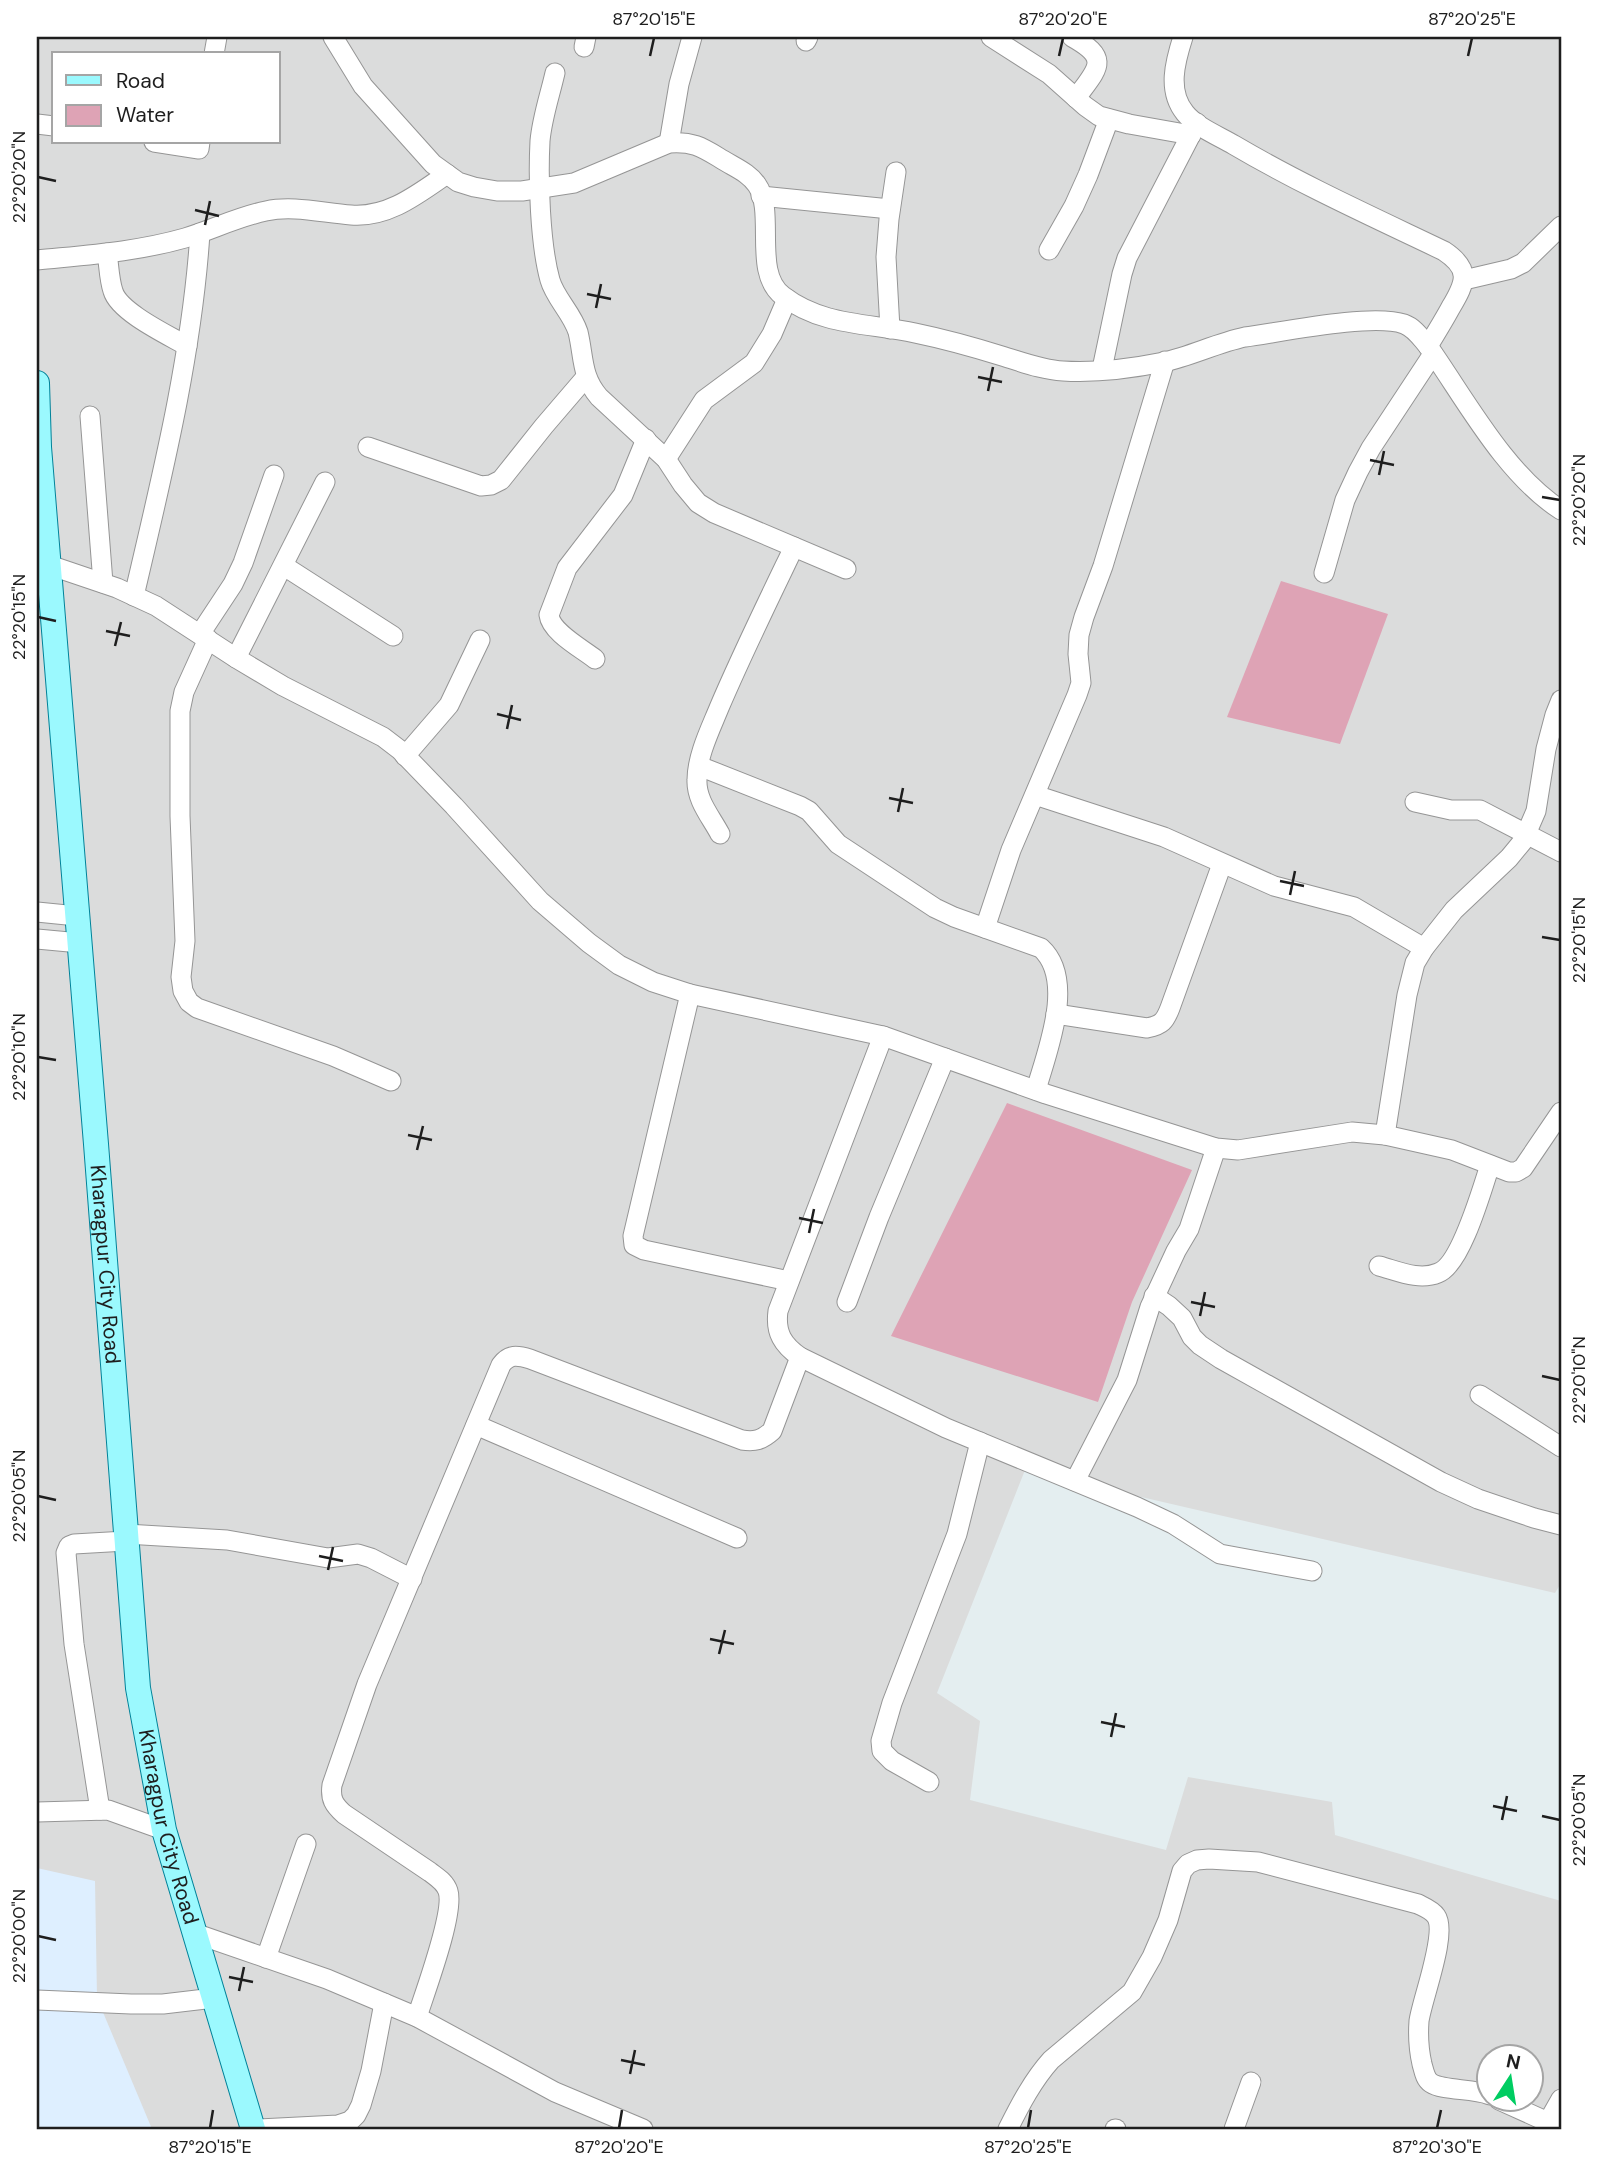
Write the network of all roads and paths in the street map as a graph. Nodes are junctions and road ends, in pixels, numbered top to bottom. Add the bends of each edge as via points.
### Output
1 (333, 37) edge
2 (692, 37) edge
3 (991, 37) edge
4 (1072, 37) edge
5 (1183, 37) edge
6 (555, 73) dead end
7 (1076, 98) junction
8 (1109, 119) junction
9 (1194, 129) junction
10 (669, 143) junction
11 (167, 144) edge
12 (200, 144) edge
13 (896, 172) dead end
14 (447, 174) junction
15 (540, 190) junction
16 (761, 196) junction
17 (890, 209) junction
18 (1561, 226) edge
19 (200, 233) junction
20 (1049, 250) dead end
21 (107, 253) junction
22 (37, 260) edge
23 (1464, 280) junction
24 (787, 299) junction
25 (890, 329) junction
26 (187, 346) junction
27 (1431, 350) junction
28 (1165, 362) junction
29 (1102, 369) junction
30 (586, 377) junction
31 (37, 383) edge
32 (90, 416) dead end
33 (646, 439) junction
34 (368, 447) dead end
35 (666, 459) junction
36 (274, 475) dead end
37 (325, 482) dead end
38 (40, 504) edge
39 (1561, 510) edge
40 (794, 547) junction
41 (49, 565) junction
42 (284, 566) junction
43 (846, 569) dead end
44 (1324, 573) dead end
45 (103, 583) junction
46 (135, 596) junction
47 (393, 636) dead end
48 (204, 637) junction
49 (480, 640) dead end
50 (236, 659) junction
51 (595, 659) dead end
52 (1561, 699) edge
53 (405, 756) junction
54 (699, 766) junction
55 (1035, 795) junction
56 (1415, 802) dead end
57 (720, 834) dead end
58 (1526, 834) junction
59 (1561, 852) edge
60 (1222, 864) junction
61 (37, 912) edge
62 (77, 916) junction
63 (985, 928) junction
64 (37, 939) edge
65 (80, 943) junction
66 (1424, 948) junction
67 (690, 995) junction
68 (1056, 1014) junction
69 (883, 1036) junction
70 (945, 1058) junction
71 (391, 1081) dead end
72 (1036, 1090) junction
73 (1561, 1112) edge
74 (1385, 1135) junction
75 (1216, 1148) junction
76 (1490, 1166) junction
77 (1379, 1266) dead end
78 (789, 1281) junction
79 (1154, 1296) junction
80 (848, 1302) dead end
81 (800, 1357) junction
82 (1480, 1395) dead end
83 (476, 1424) junction
84 (980, 1442) junction
85 (1561, 1447) edge
86 (1075, 1481) junction
87 (1561, 1525) edge
88 (126, 1538) junction
89 (737, 1538) dead end
90 (1312, 1571) dead end
91 (412, 1579) junction
92 (929, 1782) dead end
93 (100, 1810) junction
94 (37, 1812) edge
95 (164, 1830) junction
96 (306, 1844) dead end
97 (194, 1933) junction
98 (266, 1958) junction
99 (214, 1998) junction
100 (37, 2000) edge
101 (384, 2003) junction
102 (417, 2017) junction
103 (1251, 2082) dead end
104 (1476, 2091) edge
105 (1561, 2099) edge
106 (1531, 2114) edge
107 (1555, 2125) edge
108 (253, 2129) edge
109 (259, 2129) edge
110 (643, 2129) edge
111 (1008, 2129) edge
112 (1234, 2129) edge

1 - 14 street via 363,86
2 - 10 street
3 - 7 street via 1049,74
4 - 7 street via 1091,48 1098,64
5 - 9 street via 1174,70 1175,92
6 - 15 street via 540,139
7 - 8 street
8 - 9 street
8 - 20 street via 1079,196
9 - 23 street via 1444,251 1460,262
9 - 29 street via 1127,258
10 - 15 street via 574,183
10 - 16 street via 702,148 749,175
11 - 12 street via 199,149
13 - 17 street
14 - 15 street via 458,182 497,191
14 - 19 street via 411,200 371,214 281,208
15 - 30 street via 545,260 551,284 577,330
16 - 17 street
16 - 24 street via 766,261 772,280
17 - 25 street via 886,257
18 - 23 street via 1523,263
19 - 21 street via 138,250
19 - 26 street
21 - 22 street
21 - 26 street via 113,293 119,302
23 - 27 street
24 - 25 street via 850,325
24 - 35 street via 754,363 704,400
25 - 29 street via 1040,367
26 - 46 street
27 - 28 street via 1404,324 1361,321 1245,337
27 - 39 street via 1509,463 1528,485
27 - 44 street via 1358,472
28 - 29 street
28 - 55 street via 1079,635 1081,683
30 - 33 street via 599,397
30 - 34 street via 501,480 491,485 481,486
31 - 38 main road, Kharagpur City Road
32 - 45 street
33 - 35 street
33 - 51 street via 623,495 567,568 549,615 555,629
35 - 40 street via 698,503
36 - 48 street via 243,563
37 - 42 street
38 - 41 main road, Kharagpur City Road
40 - 43 street
40 - 54 street via 741,654
41 - 45 street
41 - 62 main road, Kharagpur City Road
42 - 47 street
42 - 50 street
45 - 46 street
46 - 48 street
48 - 50 street
48 - 71 street via 180,711 183,991 197,1008
49 - 53 street via 449,705
50 - 53 street via 383,737
52 - 58 street via 1546,749 1536,811
53 - 67 street via 540,901 589,943 619,965
54 - 57 street via 698,793
54 - 63 street via 809,811 838,844 866,864 935,908
55 - 60 street via 1164,837
55 - 63 street
56 - 58 street via 1451,810 1480,810
58 - 59 street
58 - 66 street
60 - 66 street via 1291,892 1354,907
60 - 68 street via 1160,1026
61 - 62 street
62 - 65 main road, Kharagpur City Road
63 - 68 street via 1041,948 1048,955 1054,965
64 - 65 street
65 - 88 main road, Kharagpur City Road
66 - 74 street via 1406,995
67 - 69 street
67 - 78 street via 634,1245
68 - 72 street
69 - 70 street
69 - 78 street
70 - 72 street
70 - 80 street
72 - 75 street
73 - 76 street via 1523,1168 1508,1172
74 - 75 street via 1352,1132 1238,1150
74 - 76 street via 1452,1150
75 - 79 street via 1189,1229
76 - 77 street via 1459,1249 1446,1269 1411,1275
78 - 81 street via 777,1324 787,1348
79 - 86 street via 1127,1380
79 - 87 street via 1182,1318 1200,1345 1368,1442 1478,1499
81 - 83 street via 772,1431 754,1441 517,1355 501,1365
81 - 84 street
82 - 85 street
83 - 89 street
83 - 91 street
84 - 86 street
84 - 92 street via 957,1534 881,1741 882,1751 892,1761
86 - 90 street via 1173,1524 1220,1554
88 - 91 street via 227,1540 328,1558 358,1554
88 - 93 street via 74,1544 66,1553 74,1644
88 - 95 main road, Kharagpur City Road via 138,1688
91 - 102 street via 367,1684 331,1797 344,1814 443,1882 449,1892 446,1922
93 - 94 street
93 - 95 street
95 - 97 main road, Kharagpur City Road
96 - 98 street
97 - 98 street
97 - 99 main road, Kharagpur City Road
98 - 101 street
99 - 100 street via 163,2004
99 - 108 main road, Kharagpur City Road
101 - 102 street
101 - 109 street via 371,2071 356,2115 338,2125
102 - 110 street via 555,2092
103 - 112 street
104 - 111 street via 1431,2084 1425,2077 1419,2021 1440,1936 1437,1917 1429,1910 1258,1862 1209,1859 1188,1864 1182,1871 1168,1920 1132,1992 1040,2072
105 - 107 street
106 - 107 street

